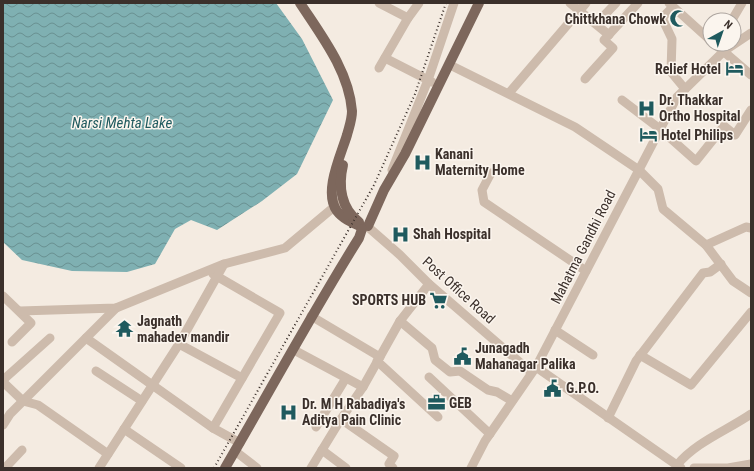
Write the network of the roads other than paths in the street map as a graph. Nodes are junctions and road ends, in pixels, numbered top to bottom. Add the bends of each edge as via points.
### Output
1 (300, 3) edge
2 (305, 3) edge
3 (379, 3) edge
4 (419, 3) edge
5 (454, 3) edge
6 (479, 3) edge
7 (570, 3) edge
8 (616, 3) edge
9 (638, 3) edge
10 (742, 3) edge
11 (671, 5) edge
12 (582, 6) edge
13 (737, 12) edge
14 (408, 18) junction
15 (597, 24) junction
16 (702, 33) edge
17 (751, 33) edge
18 (609, 35) junction
19 (742, 38) edge
20 (720, 52) edge
21 (728, 52) edge
22 (385, 58) junction
23 (450, 65) junction
24 (379, 68) dead end
25 (751, 75) edge
26 (585, 79) dead end
27 (428, 80) junction
28 (439, 86) junction
29 (685, 90) junction
30 (509, 94) junction
31 (622, 100) dead end
32 (751, 110) edge
33 (660, 129) junction
34 (639, 170) junction
35 (491, 173) dead end
36 (384, 190) junction
37 (343, 200) junction
38 (334, 206) junction
39 (364, 228) junction
40 (751, 228) edge
41 (706, 245) junction
42 (224, 264) junction
43 (721, 264) junction
44 (586, 270) junction
45 (207, 271) junction
46 (216, 276) junction
47 (429, 284) junction
48 (751, 293) edge
49 (3, 296) edge
50 (116, 308) junction
51 (20, 311) junction
52 (751, 312) edge
53 (311, 316) junction
54 (400, 320) junction
55 (555, 330) junction
56 (50, 338) dead end
57 (86, 338) junction
58 (12, 342) dead end
59 (179, 344) junction
60 (294, 350) junction
61 (593, 355) dead end
62 (640, 355) junction
63 (378, 359) junction
64 (534, 370) junction
65 (96, 371) dead end
66 (428, 377) dead end
67 (242, 378) junction
68 (346, 378) junction
69 (3, 381) edge
70 (154, 384) junction
71 (363, 387) junction
72 (23, 401) junction
73 (142, 401) junction
74 (512, 401) junction
75 (751, 414) edge
76 (438, 417) dead end
77 (608, 418) junction
78 (341, 419) junction
79 (3, 425) edge
80 (316, 427) dead end
81 (213, 428) junction
82 (124, 429) junction
83 (490, 434) junction
84 (238, 447) junction
85 (22, 450) dead end
86 (322, 450) junction
87 (108, 454) junction
88 (751, 464) edge
89 (679, 466) edge
90 (5, 468) edge
91 (99, 468) edge
92 (181, 468) edge
93 (225, 468) edge
94 (257, 468) edge
95 (311, 468) edge
96 (346, 468) edge
97 (393, 468) edge
98 (471, 468) edge
99 (694, 468) edge
100 (700, 468) edge

1 - 38 main road via 334,55 352,111 352,119 333,184
2 - 37 main road via 338,51 358,106 357,124 342,166
3 - 14 street
4 - 14 street
5 - 27 street
6 - 23 main road
7 - 12 street
8 - 15 street
9 - 18 street
10 - 13 street
11 - 16 street
11 - 29 street via 662,18 672,39 671,72
12 - 15 street
12 - 30 street
14 - 22 street
15 - 18 street
17 - 19 street, Mahatma Gandhi Road
18 - 26 street via 604,40 613,48
20 - 29 street, Mahatma Gandhi Road
21 - 25 street
22 - 24 street
22 - 27 street
23 - 28 main road
23 - 30 street
27 - 28 street
27 - 36 street
28 - 36 main road
29 - 33 street, Mahatma Gandhi Road via 677,97
30 - 34 street via 574,127
31 - 33 street
32 - 33 street via 735,135 724,126 696,161
33 - 34 street, Mahatma Gandhi Road
34 - 41 street via 658,189 663,209
34 - 44 street, Mahatma Gandhi Road
35 - 44 street via 482,190 484,202
36 - 39 main road
37 - 38 street
37 - 39 main road via 351,215
38 - 39 main road via 344,218
38 - 42 street via 285,248
39 - 47 street, Post Office Road via 378,236
39 - 53 main road
40 - 41 street via 746,227
41 - 43 street
42 - 45 street
42 - 46 street
43 - 48 street via 734,281
43 - 62 street via 710,272 703,273
44 - 55 street, Mahatma Gandhi Road
45 - 46 street
45 - 50 street
46 - 59 street
46 - 67 street via 280,312
47 - 54 street
47 - 64 street, Post Office Road
49 - 51 street
50 - 51 street
50 - 57 street
51 - 58 street via 31,323
52 - 62 street via 691,385
53 - 60 main road
53 - 63 street
54 - 63 street
54 - 74 street via 432,348 433,358 450,372 460,371 488,390
55 - 61 street
55 - 64 street, Mahatma Gandhi Road
56 - 69 street
57 - 70 street
57 - 72 street
59 - 67 street
59 - 70 street
60 - 68 street
60 - 84 main road
62 - 77 street
63 - 71 street
63 - 76 street
64 - 74 street, Mahatma Gandhi Road
64 - 77 street, Post Office Road
65 - 73 street
66 - 83 street
67 - 81 street
68 - 71 street
68 - 80 street
69 - 72 street
70 - 73 street
70 - 81 street
71 - 78 street
72 - 79 street
72 - 87 street via 38,405
73 - 82 street
74 - 83 street, Mahatma Gandhi Road
75 - 89 street via 688,452
77 - 89 street, Post Office Road
78 - 86 street
78 - 97 street via 394,456 389,464
81 - 84 street
82 - 87 street
82 - 92 street
83 - 98 street, Mahatma Gandhi Road
84 - 93 main road
84 - 94 street
85 - 90 street
86 - 95 street
86 - 96 street
87 - 91 street
88 - 100 street via 728,468
99 - 100 street

